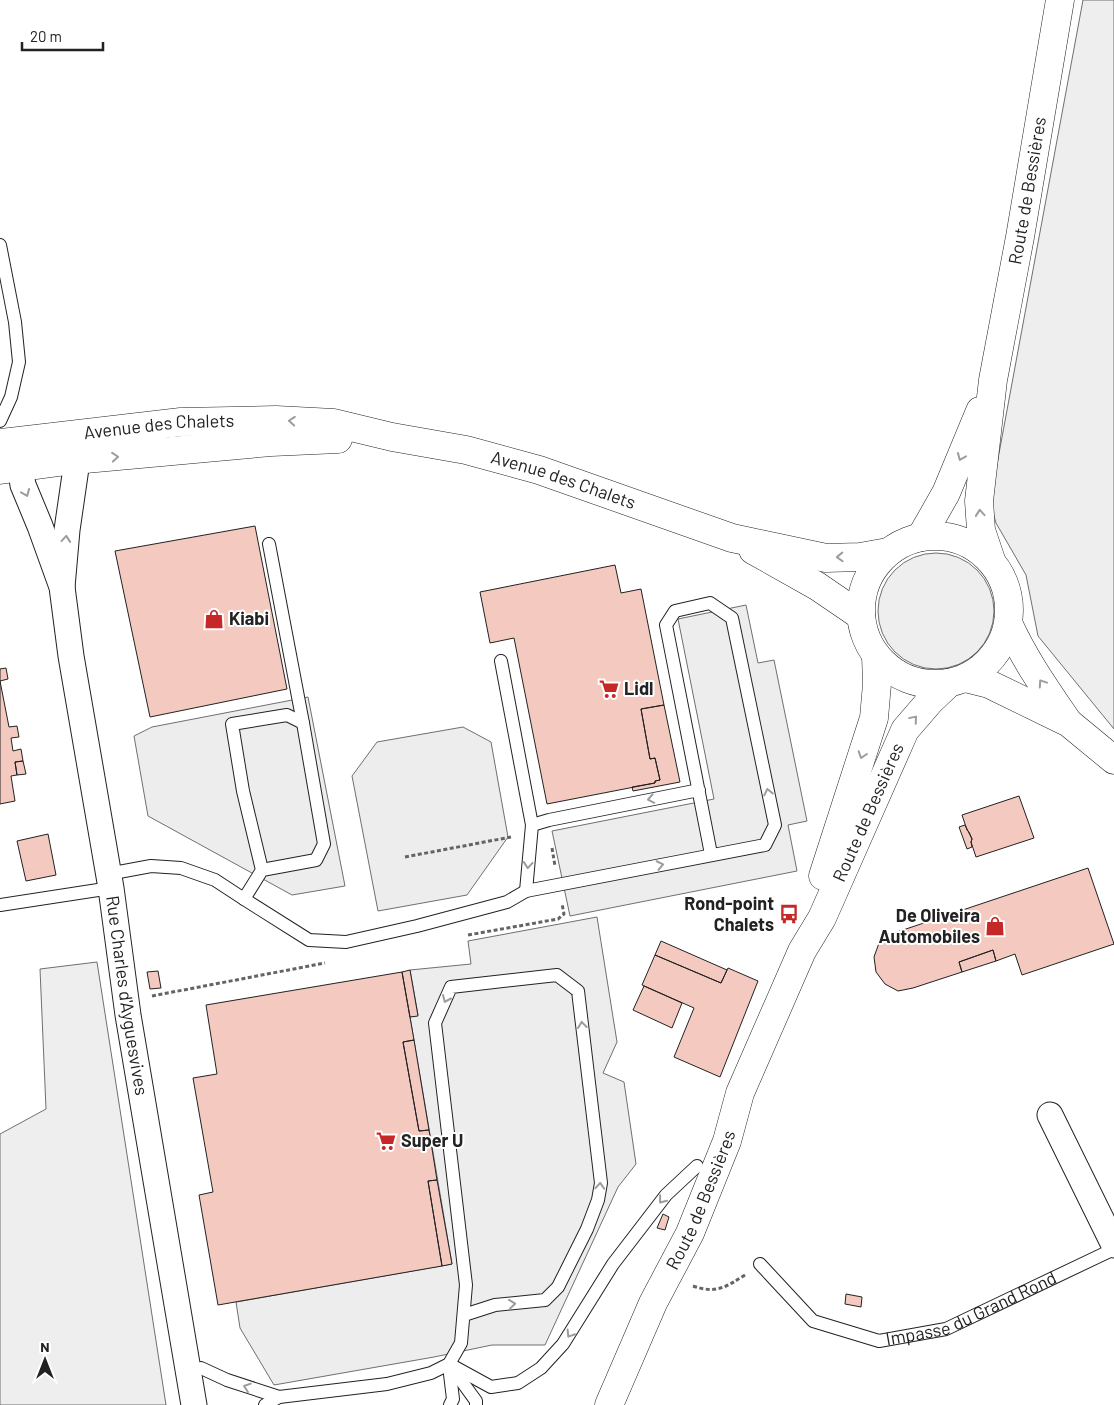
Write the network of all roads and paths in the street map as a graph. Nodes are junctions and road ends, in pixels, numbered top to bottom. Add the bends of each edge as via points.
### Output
1 (1060, 0) edge
2 (0, 245) edge
3 (993, 380) junction
4 (0, 421) edge
5 (45, 436) junction
6 (392, 437) junction
7 (0, 443) edge
8 (62, 462) junction
9 (10, 469) edge
10 (921, 537) junction
11 (732, 538) junction
12 (269, 544) dead end
13 (888, 552) junction
14 (991, 560) junction
15 (62, 587) junction
16 (861, 616) junction
17 (1009, 625) junction
18 (876, 656) junction
19 (501, 661) dead end
20 (957, 681) junction
21 (303, 723) junction
22 (1069, 723) junction
23 (1114, 760) edge
24 (699, 790) junction
25 (532, 825) junction
26 (712, 854) junction
27 (262, 870) junction
28 (109, 881) junction
29 (526, 891) junction
30 (244, 900) junction
31 (0, 905) edge
32 (802, 951) junction
33 (740, 1093) junction
34 (1050, 1115) dead end
35 (697, 1166) junction
36 (1114, 1245) edge
37 (1114, 1249) edge
38 (760, 1264) joint
39 (666, 1278) junction
40 (653, 1303) junction
41 (464, 1315) junction
42 (449, 1364) junction
43 (188, 1371) junction
44 (282, 1401) edge
45 (194, 1405) edge
46 (264, 1405) edge
47 (450, 1405) edge
48 (476, 1405) edge
49 (609, 1405) edge

1 - 3 main road, Route de Bessières
2 - 4 lane via 19,362 11,397
3 -> 10 main road, Route de Bessières via 946,493
14 -> 3 main road, Route de Bessières via 981,530 979,501
6 -> 5 main road, Avenue des Chalets via 334,423 276,420 181,422
5 - 7 main road, Avenue des Chalets
5 - 8 street
5 - 9 street
8 -> 6 main road, Avenue des Chalets via 271,442
6 - 11 main road, Avenue des Chalets via 466,450 539,470
8 - 9 main road, Avenue des Chalets
15 -> 8 street, Rue Charles d'Ayguesvives via 76,468
9 -> 15 street, Rue Charles d'Ayguesvives via 23,485
10 - 13 main road, Route de Bessières
10 - 14 main road, Route de Bessières via 952,537 980,550
13 -> 11 main road, Avenue des Chalets via 826,558
11 - 16 main road, Avenue des Chalets
12 - 21 lane
13 - 16 main road, Route de Bessières via 867,581 861,598
14 - 17 main road, Route de Bessières via 1008,590
15 - 28 street, Rue Charles d'Ayguesvives
16 - 18 main road, Route de Bessières via 863,630
17 - 20 main road, Route de Bessières via 989,662
22 -> 17 main road via 1031,667
18 - 20 main road, Route de Bessières via 909,680 928,684
18 -> 32 main road, Route de Bessières via 878,684 874,718
19 - 25 lane
20 - 22 main road via 989,684
32 -> 20 main road, Route de Bessières via 822,918 905,730 930,701
21 - 27 lane via 324,844 316,860
21 - 27 lane via 287,715 232,724 243,790
22 - 23 main road
24 -> 25 lane
24 - 26 lane
26 -> 24 lane via 765,845 775,825 732,618 710,603 675,611 666,625
25 -> 29 lane
29 -> 26 lane
27 - 30 lane
28 - 30 lane via 151,866 181,868 215,880
28 - 31 lane
28 - 43 street, Rue Charles d'Ayguesvives via 128,1015
29 - 30 lane via 507,902 346,942 309,940
32 - 33 main road, Route de Bessières
33 - 35 main road, Route de Bessières via 711,1136
33 - 39 main road, Route de Bessières via 727,1142 690,1233
34 - 36 street
35 - 40 main road, Route de Bessières via 675,1226
35 -> 42 lane via 666,1196 630,1241 563,1344 541,1368 518,1383 491,1387
37 - 38 lane, Impasse du Grand Rond via 946,1329 879,1341 813,1321
38 - 39 path via 725,1288 706,1290
39 - 40 main road, Route de Bessières
40 - 49 main road, Route de Bessières
41 -> 41 lane via 495,1305 545,1300 558,1287 598,1200 601,1183 578,991 557,975 451,987 435,1022 466,1285
41 - 42 lane via 461,1343
42 - 44 lane via 431,1373 387,1384
42 - 47 lane via 453,1399
42 - 48 lane
44 -> 43 lane via 202,1368
43 - 45 street, Rue Charles d'Ayguesvives
44 - 46 lane

